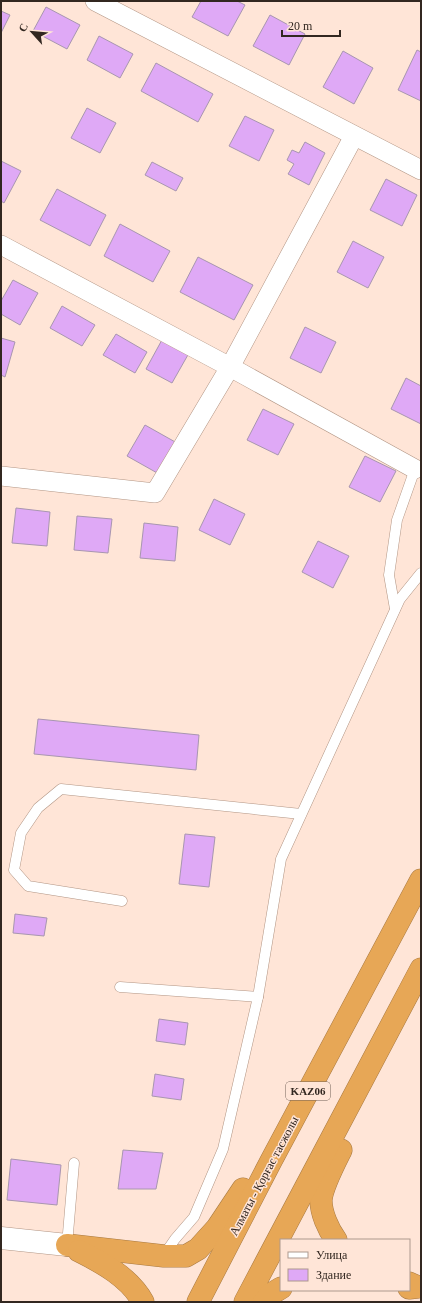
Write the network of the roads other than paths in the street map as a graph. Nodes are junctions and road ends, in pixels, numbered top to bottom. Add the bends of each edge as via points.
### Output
1 (95, 1) edge
2 (354, 136) junction
3 (421, 170) edge
4 (1, 245) edge
5 (230, 367) junction
6 (415, 469) joint
7 (1, 476) edge
8 (421, 572) edge
9 (395, 609) junction
10 (301, 814) junction
11 (421, 880) edge
12 (122, 901) dead end
13 (416, 978) edge
14 (120, 987) dead end
15 (258, 996) junction
16 (271, 1161) junction
17 (74, 1163) dead end
18 (1, 1238) edge
19 (336, 1239) edge
20 (67, 1245) junction
21 (164, 1256) junction
22 (410, 1284) edge
23 (410, 1288) edge
24 (280, 1289) edge
25 (143, 1302) edge
26 (198, 1302) edge
27 (245, 1302) edge
28 (264, 1302) edge

1 - 2 street
2 - 3 street
2 - 5 street
4 - 5 street
5 - 6 street
5 - 7 street via 155,493
6 - 9 lane via 397,520 389,574
8 - 9 lane
9 - 10 lane
10 - 12 lane via 61,789 38,808 21,833 14,870 28,886
10 - 15 lane via 281,859
11 - 16 highway, Алматы - Қорғас тасжолы / KAZ06
13 - 19 highway via 406,1024 331,1170 321,1199 324,1215
13 - 27 highway
14 - 15 lane
15 - 21 lane via 223,1149 194,1217
16 - 21 highway via 245,1185 217,1228 198,1249 186,1256
16 - 26 highway, Алматы - Қорғас тасжолы / KAZ06
17 - 20 lane
18 - 20 street
20 - 21 highway
20 - 25 highway via 106,1264
22 - 23 highway via 418,1287
24 - 28 highway

